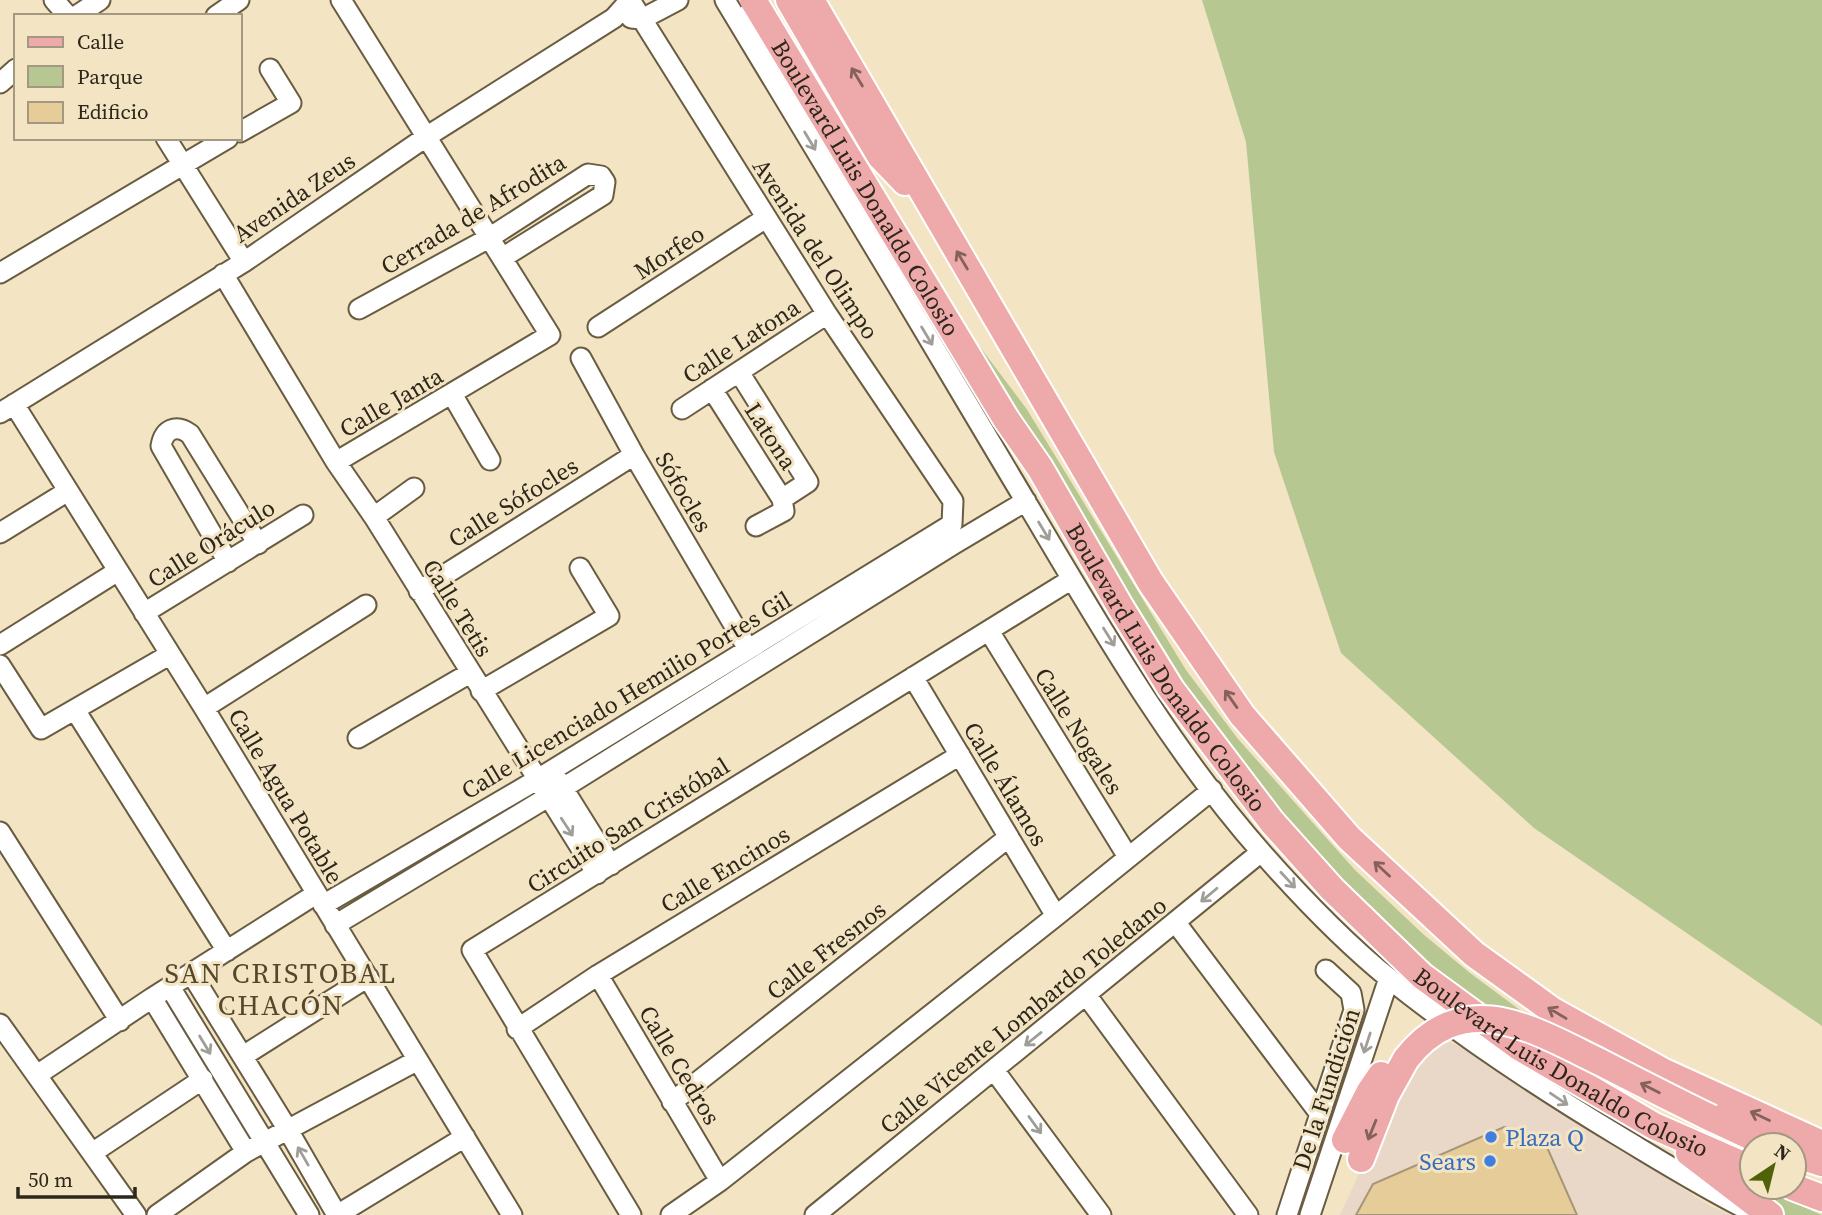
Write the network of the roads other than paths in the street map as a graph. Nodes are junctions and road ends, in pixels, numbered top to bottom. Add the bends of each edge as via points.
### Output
1 (54, 0) edge
2 (100, 0) edge
3 (239, 0) edge
4 (341, 0) edge
5 (630, 0) edge
6 (678, 0) edge
7 (725, 0) edge
8 (753, 0) edge
9 (798, 3) edge
10 (66, 14) edge
11 (79, 14) edge
12 (219, 14) edge
13 (614, 18) junction
14 (642, 19) junction
15 (749, 39) junction
16 (270, 69) dead end
17 (14, 71) edge
18 (0, 83) edge
19 (242, 131) edge
20 (426, 137) junction
21 (167, 140) edge
22 (225, 140) edge
23 (183, 164) junction
24 (766, 218) junction
25 (489, 238) junction
26 (502, 258) junction
27 (244, 262) junction
28 (0, 273) edge
29 (223, 274) junction
30 (359, 309) dead end
31 (827, 314) junction
32 (598, 327) dead end
33 (581, 358) dead end
34 (739, 372) junction
35 (712, 389) junction
36 (452, 394) junction
37 (7, 409) edge
38 (682, 409) dead end
39 (634, 455) junction
40 (490, 460) dead end
41 (336, 462) junction
42 (414, 488) dead end
43 (68, 491) junction
44 (1026, 501) junction
45 (783, 505) junction
46 (303, 515) dead end
47 (374, 517) junction
48 (952, 524) joint
49 (756, 526) dead end
50 (0, 533) edge
51 (258, 544) junction
52 (228, 562) junction
53 (580, 568) dead end
54 (118, 571) junction
55 (1072, 579) junction
56 (418, 591) junction
57 (366, 605) dead end
58 (144, 613) junction
59 (989, 631) junction
60 (0, 645) edge
61 (748, 649) junction
62 (169, 655) junction
63 (0, 665) edge
64 (470, 673) junction
65 (913, 677) junction
66 (481, 691) junction
67 (204, 708) junction
68 (75, 710) junction
69 (358, 738) dead end
70 (960, 755) junction
71 (545, 775) junction
72 (1212, 790) junction
73 (556, 793) junction
74 (0, 832) edge
75 (1009, 837) junction
76 (1261, 852) junction
77 (1128, 857) junction
78 (604, 869) junction
79 (320, 900) junction
80 (1056, 916) junction
81 (1177, 923) junction
82 (335, 925) junction
83 (227, 950) junction
84 (1325, 970) dead end
85 (191, 973) junction
86 (598, 975) junction
87 (368, 977) junction
88 (1388, 978) junction
89 (170, 987) junction
90 (1087, 996) junction
91 (152, 998) junction
92 (120, 1021) junction
93 (0, 1024) edge
94 (517, 1029) junction
95 (243, 1056) junction
96 (418, 1060) junction
97 (994, 1070) junction
98 (37, 1075) junction
99 (202, 1079) junction
100 (672, 1102) junction
101 (1320, 1114) junction
102 (1654, 1126) junction
103 (288, 1130) junction
104 (1739, 1131) edge
105 (465, 1137) junction
106 (264, 1142) junction
107 (1822, 1144) edge
108 (1353, 1149) joint
109 (246, 1152) junction
110 (92, 1153) junction
111 (1738, 1164) edge
112 (720, 1181) junction
113 (136, 1215) edge
114 (157, 1215) edge
115 (309, 1215) edge
116 (337, 1215) edge
117 (512, 1215) edge
118 (631, 1215) edge
119 (671, 1215) edge
120 (815, 1215) edge
121 (1101, 1215) edge
122 (1248, 1215) edge
123 (1287, 1215) edge
124 (1310, 1215) edge
125 (1321, 1215) edge
126 (1758, 1215) edge
127 (1770, 1215) edge

1 - 10 street
2 - 11 street
3 - 12 street
4 - 20 street
5 - 13 street, Avenida Zeus
5 - 14 street, Avenida del Olimpo
6 - 14 street
7 - 15 street
8 - 102 main road, Boulevard Luis Donaldo Colosio, bridge via 1171,689 1272,822 1332,889 1422,976 1519,1047
9 - 15 street via 767,15
107 -> 9 main road, Boulevard Luis Donaldo Colosio via 1662,1071 1553,1011 1474,954 1349,838 1242,715 1151,583 920,188 903,181 880,156
13 - 14 street
13 - 20 street, Avenida Zeus
14 - 24 street, Avenida del Olimpo
15 -> 44 street
16 - 19 street via 291,103
17 - 18 street
20 - 25 street
20 - 27 street, Avenida Zeus
21 - 23 street
22 - 23 street
23 - 27 street
23 - 28 street
24 - 31 street, Avenida del Olimpo
24 - 32 street, Morfeo
25 - 26 street
25 - 26 street, Cerrada de Afrodita via 587,174 601,176 605,182 603,195
25 - 30 street, Cerrada de Afrodita
26 - 36 street, Calle Janta via 550,335
27 - 29 street, Avenida Zeus
29 - 37 street, Avenida Zeus
29 - 41 street, Calle Janta
31 - 34 street, Calle Latona
31 - 48 street, Avenida del Olimpo via 953,501
33 - 39 street, Sófocles
34 - 35 street, Calle Latona
34 - 45 street via 808,482
35 - 38 street, Calle Latona
35 - 45 street, Latona
36 - 40 street
36 - 41 street, Calle Janta
37 - 43 street, Calle Agua Potable
39 - 56 street, Calle Sófocles
39 - 61 street, Sófocles
41 - 47 street, Calle Tetis
42 - 47 street
43 - 50 street
43 - 54 street, Calle Agua Potable
44 -> 55 street
44 - 73 street
45 - 49 street
46 - 51 street, Calle Oráculo
47 - 56 street, Calle Tetis
48 - 61 street, Calle Licenciado Hemilio Portes Gil
51 - 52 street, Calle Oráculo
51 - 52 street via 190,434 181,428 171,429 163,435 161,446
52 - 58 street, Calle Oráculo
53 - 66 street via 608,616
54 - 58 street, Calle Agua Potable
54 - 60 street
55 - 59 street, Circuito San Cristóbal
55 -> 72 street via 1160,718
56 - 64 street, Calle Tetis
57 - 67 street
58 - 62 street, Calle Agua Potable
59 - 65 street, Circuito San Cristóbal
59 - 77 street, Calle Nogales
61 - 71 street, Calle Licenciado Hemilio Portes Gil
62 - 67 street, Calle Agua Potable
62 - 68 street
63 - 68 street via 41,729
64 - 66 street, Calle Tetis
64 - 69 street
65 - 70 street, Calle Álamos
65 - 78 street, Circuito San Cristóbal
66 - 71 street, Calle Tetis
67 - 79 street, Calle Agua Potable
68 - 83 street
70 - 75 street, Calle Álamos
70 - 86 street, Calle Encinos
71 - 73 street, Calle Tetis
71 - 79 street, Calle Licenciado Hemilio Portes Gil
72 - 76 street
72 - 77 street
73 - 78 street, Calle Tetis
73 - 82 street
74 - 92 street
75 - 80 street, Calle Álamos
75 - 100 street, Calle Fresnos
76 -> 81 street, Calle Vicente Lombardo Toledano
76 -> 88 street
77 - 80 street
78 - 94 street, Circuito San Cristóbal via 472,950
79 - 82 street, Calle Agua Potable
79 - 83 street, Calle Licenciado Hemilio Portes Gil
80 - 112 street
81 - 90 street, Calle Vicente Lombardo Toledano
81 - 101 street
82 - 87 street, Calle Agua Potable
83 - 85 street, Calle Licenciado Hemilio Portes Gil
84 - 101 street via 1351,993 1354,1010
85 - 89 street, Calle Licenciado Hemilio Portes Gil
85 - 95 street
86 - 94 street, Calle Encinos
86 - 100 street, Calle Cedros
87 - 95 street
87 - 96 street, Calle Agua Potable
88 -> 124 street, De la Fundición
88 -> 126 street via 1560,1101 1685,1178
89 - 91 street, Calle Licenciado Hemilio Portes Gil
89 -> 106 street
90 -> 97 street, Calle Vicente Lombardo Toledano
90 - 122 street
91 - 92 street, Calle Licenciado Hemilio Portes Gil
91 - 99 street
92 - 98 street, Calle Licenciado Hemilio Portes Gil
93 - 98 street
94 - 118 street, Circuito San Cristóbal
95 - 103 street
96 - 103 street
96 - 105 street, Calle Agua Potable
97 - 120 street, Calle Vicente Lombardo Toledano
97 -> 121 street
98 - 110 street
99 - 109 street
99 - 110 street
100 - 112 street, Calle Cedros
101 - 123 street
102 - 111 main road, Boulevard Luis Donaldo Colosio
102 - 127 main road
103 - 106 street
116 -> 103 street
104 -> 108 main road, bridge via 1536,1031 1503,1020 1465,1020 1440,1027 1381,1075 1370,1091
105 - 116 street
105 - 117 street, Calle Agua Potable
106 - 109 street
106 - 115 street
108 - 125 street
109 - 114 street
110 - 113 street
112 - 119 street

